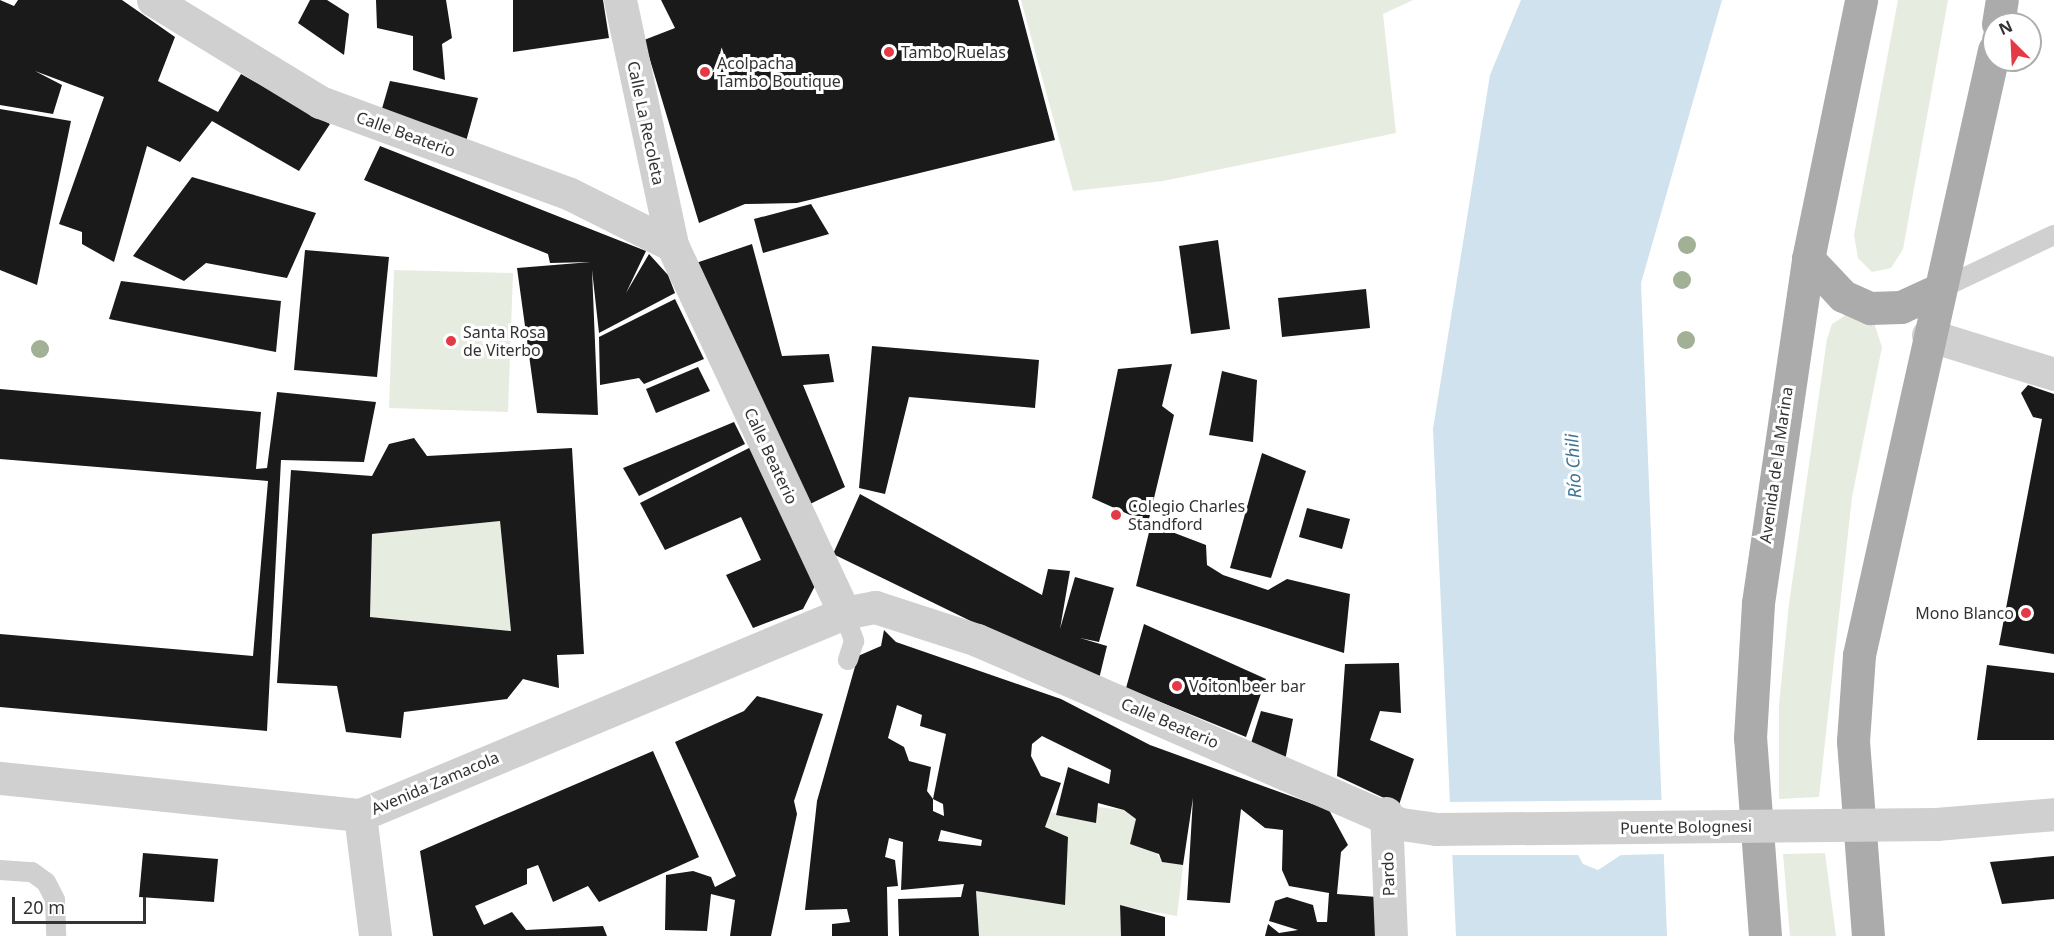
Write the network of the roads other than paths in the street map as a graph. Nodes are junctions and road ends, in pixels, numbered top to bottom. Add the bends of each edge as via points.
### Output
1 (153, 0) edge
2 (620, 0) edge
3 (1861, 0) edge
4 (1989, 72) edge
5 (2054, 235) edge
6 (672, 245) junction
7 (1808, 259) junction
8 (1938, 290) junction
9 (1928, 335) junction
10 (2054, 374) edge
11 (844, 613) junction
12 (848, 660) dead end
13 (0, 778) edge
14 (1386, 813) junction
15 (2054, 814) edge
16 (360, 815) junction
17 (1436, 829) joint
18 (0, 870) edge
19 (56, 936) edge
20 (375, 936) edge
21 (1390, 936) edge
22 (1765, 936) edge
23 (1868, 936) edge

1 - 6 street, Calle Beaterio via 320,102 570,194
2 - 6 street, Calle La Recoleta
3 - 7 main road, Avenida de la Marina
4 - 8 main road
5 - 8 lane
6 - 11 street, Calle Beaterio
7 - 8 main road via 1843,296 1870,308 1901,307
7 - 22 main road, Avenida de la Marina via 1758,603 1750,738
8 - 9 main road
9 - 10 street
9 - 23 main road via 1859,655 1853,741
11 - 12 lane via 854,641
11 - 14 street, Calle Beaterio via 874,608 977,640
11 - 16 street, Avenida Zamacola
13 - 16 street, Avenida Zamacola
14 - 17 street, Calle Beaterio via 1401,824
14 - 21 street, Pardo
15 - 17 street, Puente Bolognesi, bridge via 1936,824
16 - 20 street
18 - 19 lane via 32,872 46,882 55,900

